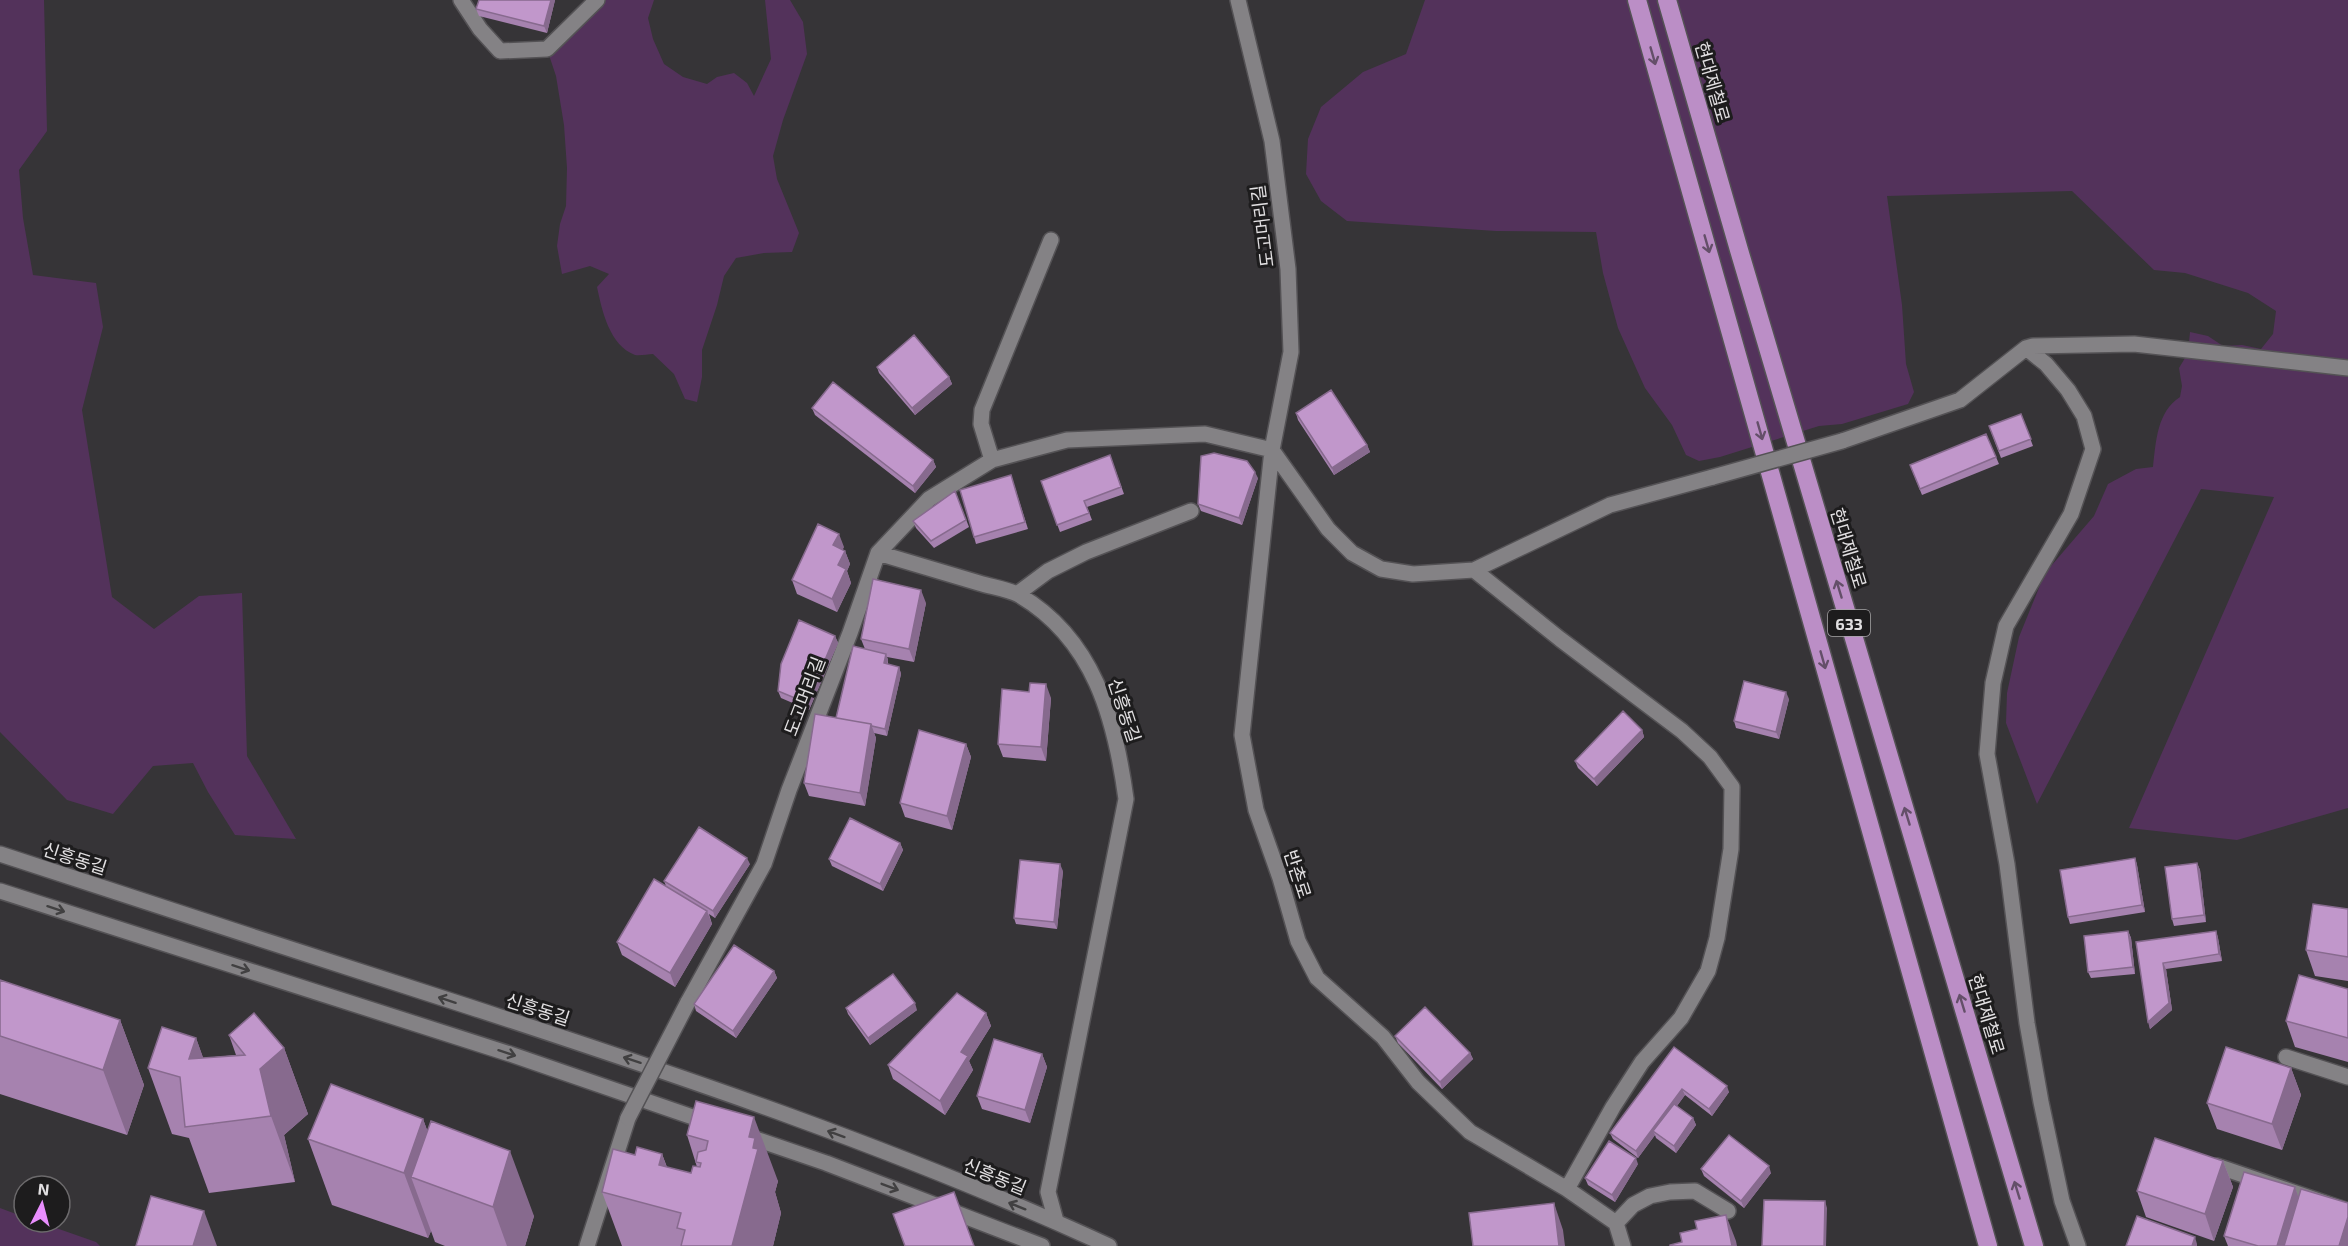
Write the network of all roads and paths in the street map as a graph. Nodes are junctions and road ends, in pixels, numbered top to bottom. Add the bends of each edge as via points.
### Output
1 (461, 0) edge
2 (597, 0) edge
3 (1238, 0) edge
4 (1637, 0) edge
5 (1667, 0) edge
6 (1051, 240) dead end
7 (2026, 348) junction
8 (2348, 368) edge
9 (1272, 450) junction
10 (992, 460) junction
11 (1191, 511) dead end
12 (878, 553) junction
13 (1474, 570) junction
14 (1017, 594) junction
15 (0, 854) edge
16 (0, 891) edge
17 (2286, 1056) dead end
18 (2348, 1077) edge
19 (2217, 1166) edge
20 (1567, 1189) junction
21 (1728, 1211) dead end
22 (2348, 1211) edge
23 (1056, 1221) junction
24 (1616, 1223) junction
25 (587, 1246) edge
26 (1042, 1246) edge
27 (1109, 1246) edge
28 (1623, 1246) edge
29 (1988, 1246) edge
30 (2034, 1246) edge
31 (2078, 1246) edge

1 - 2 street via 500,51 548,49
3 - 9 street, 도고머리길 via 1272,141 1288,268 1291,352
4 -> 29 highway, 633
30 -> 5 highway, 현대제철로 / 633
6 - 10 street via 982,410 981,424
7 - 8 street via 2134,344
7 - 13 street, bridge via 1960,399 1842,441 1610,505
7 - 31 street via 2068,390 2084,416 2093,449 2072,514 2006,626 1993,683 1987,754 2007,864 2037,1079 2062,1201
9 - 10 street, 도고머리길 via 1205,434 1067,440
9 - 13 street via 1328,529 1352,553 1381,569 1413,574
9 - 20 street, 반촌로 via 1242,735 1256,810 1298,941 1317,978 1383,1037 1450,1115 1470,1132
10 - 12 street, 도고머리길 via 928,499
11 - 14 street via 1086,552 1048,571
12 - 14 street, 신흥동길
12 - 25 street, 도고머리길, bridge via 765,864 628,1118
13 - 20 street via 1682,731 1710,757 1732,787 1731,849 1708,971 1682,1018 1642,1062
14 - 23 street, 신흥동길 via 1049,618 1081,652 1113,726 1126,799 1048,1192
23 -> 15 street, 신흥동길 via 683,1077
16 -> 26 street via 510,1054 826,1163
17 - 18 street
19 - 22 street
20 - 24 street, 반촌로
21 - 24 street via 1695,1191 1670,1192 1633,1204
23 - 27 street, 신흥동길
24 - 28 street

